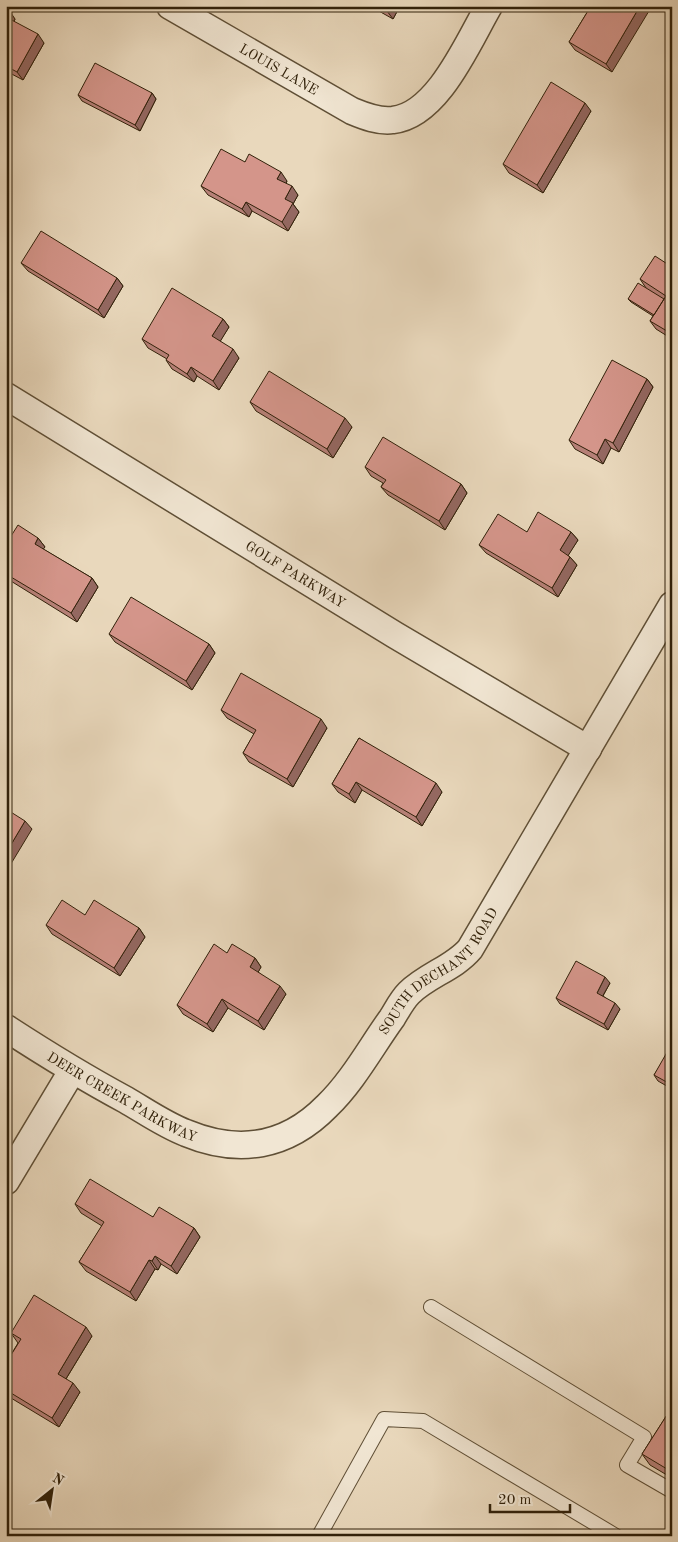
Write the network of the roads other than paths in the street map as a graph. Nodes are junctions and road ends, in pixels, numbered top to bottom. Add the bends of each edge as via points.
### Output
1 (170, 6) edge
2 (490, 6) edge
3 (6, 396) edge
4 (672, 605) edge
5 (588, 750) junction
6 (6, 1028) edge
7 (72, 1071) junction
8 (245, 1146) joint
9 (6, 1181) edge
10 (431, 1308) dead end
11 (672, 1491) edge
12 (319, 1536) edge
13 (616, 1536) edge

1 - 2 street, LOUIS LANE via 352,111 392,120 411,115 428,104 441,89
3 - 5 street, GOLF PARKWAY
4 - 5 street, SOUTH DECHANT ROAD
5 - 8 street, SOUTH DECHANT ROAD via 463,958 408,994 346,1086 326,1107 298,1130 271,1142
6 - 7 street, DEER CREEK PARKWAY
7 - 8 street, DEER CREEK PARKWAY via 185,1133 218,1144
7 - 9 street
10 - 11 lane via 644,1436 627,1465
12 - 13 lane via 384,1419 423,1421

